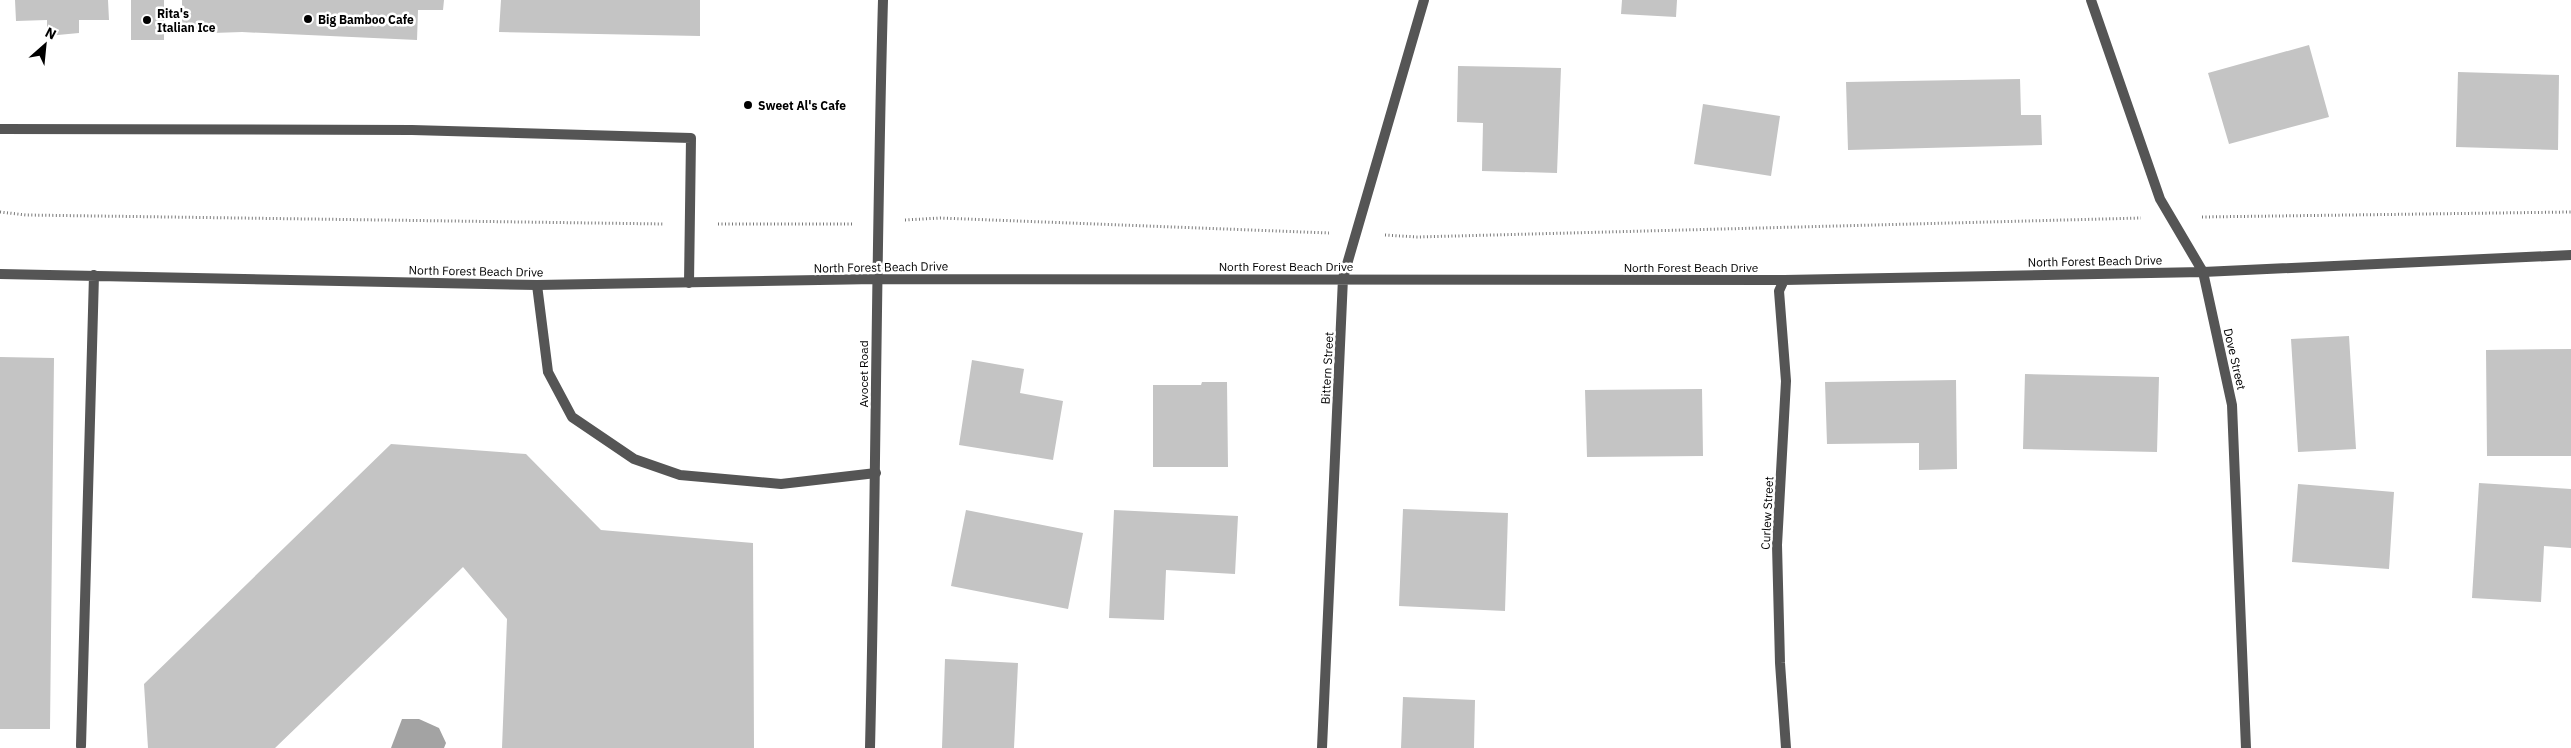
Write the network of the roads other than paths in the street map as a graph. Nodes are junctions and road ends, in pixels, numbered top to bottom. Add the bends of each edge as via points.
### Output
1 (882, 0) edge
2 (1424, 0) edge
3 (2091, 0) edge
4 (0, 129) edge
5 (2571, 255) edge
6 (2203, 272) junction
7 (0, 274) edge
8 (94, 275) junction
9 (1343, 278) junction
10 (876, 279) junction
11 (1784, 280) junction
12 (689, 283) junction
13 (537, 286) junction
14 (876, 473) junction
15 (80, 747) edge
16 (870, 748) edge
17 (1322, 748) edge
18 (1786, 748) edge
19 (2246, 748) edge

1 - 10 street, Avocet Road
2 - 9 street, Bittern Street
3 - 6 street, Dove Street via 2160,200
4 - 12 street via 412,130 691,138
5 - 6 street, North Forest Beach Drive
6 - 11 street, North Forest Beach Drive
6 - 19 street, Dove Street via 2232,405
7 - 8 street, North Forest Beach Drive
8 - 13 street, North Forest Beach Drive
8 - 15 street
9 - 10 street, North Forest Beach Drive
9 - 11 street, North Forest Beach Drive
9 - 17 street, Bittern Street
10 - 12 street, North Forest Beach Drive
10 - 14 street, Avocet Road
11 - 18 street, Curlew Street via 1779,291 1786,381 1777,545
12 - 13 street, North Forest Beach Drive
13 - 14 street via 548,372 572,418 634,459 680,475 781,484
14 - 16 street, Avocet Road

